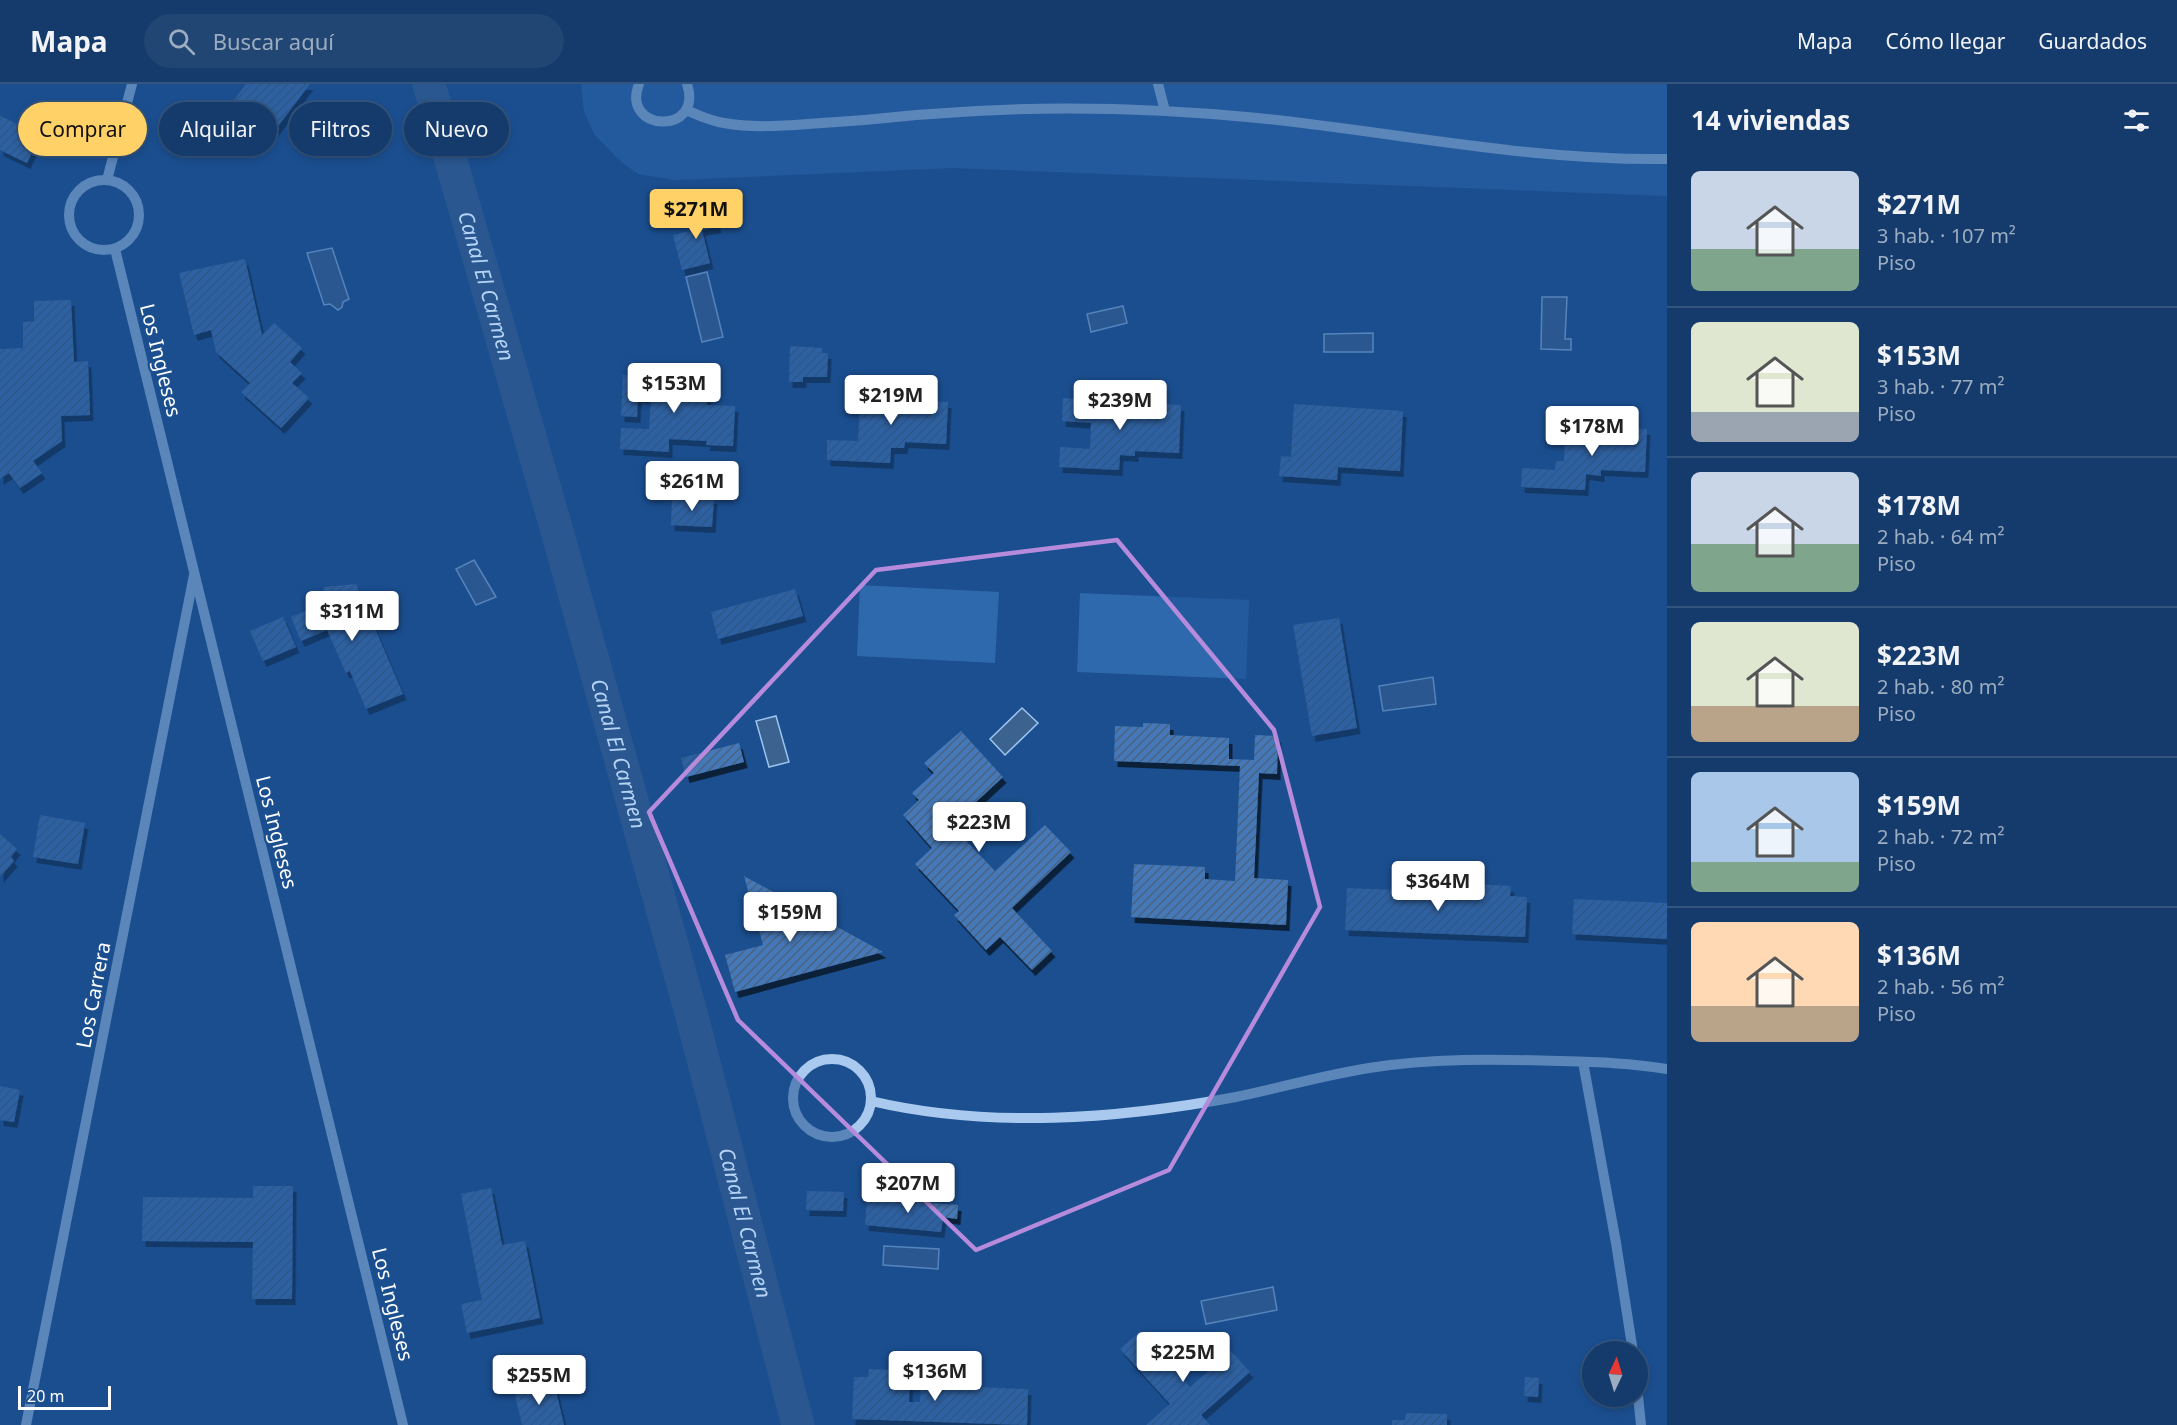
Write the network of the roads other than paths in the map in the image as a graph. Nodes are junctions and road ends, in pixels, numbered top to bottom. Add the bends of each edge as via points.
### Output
1 (132, 84) edge
2 (639, 84) edge
3 (687, 84) edge
4 (1158, 84) edge
5 (686, 110) junction
6 (1165, 111) junction
7 (1667, 159) edge
8 (107, 180) junction
9 (115, 249) junction
10 (195, 571) junction
11 (1583, 1062) junction
12 (1667, 1069) edge
13 (871, 1101) junction
14 (1631, 1341) edge
15 (1639, 1407) edge
16 (26, 1425) edge
17 (403, 1425) edge
18 (1641, 1425) edge

1 - 8 street
2 - 5 street via 637,104 647,118 664,123
3 - 5 street via 690,93
4 - 6 street
5 - 6 street via 722,123 774,126 989,110
6 - 7 street via 1334,127 1484,149
8 - 9 street via 127,187 140,216 132,236
8 - 9 street via 83,186 70,207 69,219 81,241 92,248
9 - 10 street, Los Ingleses
10 - 16 street, Los Carrera
10 - 17 street, Los Ingleses
11 - 12 street
11 - 13 street via 1511,1059 1411,1063 1176,1107 1078,1117 969,1115
11 - 14 street
13 - 13 street via 870,1089 857,1068 835,1060 822,1060 810,1066 795,1086 793,1100 802,1124 825,1137 838,1137 861,1125
15 - 18 street

